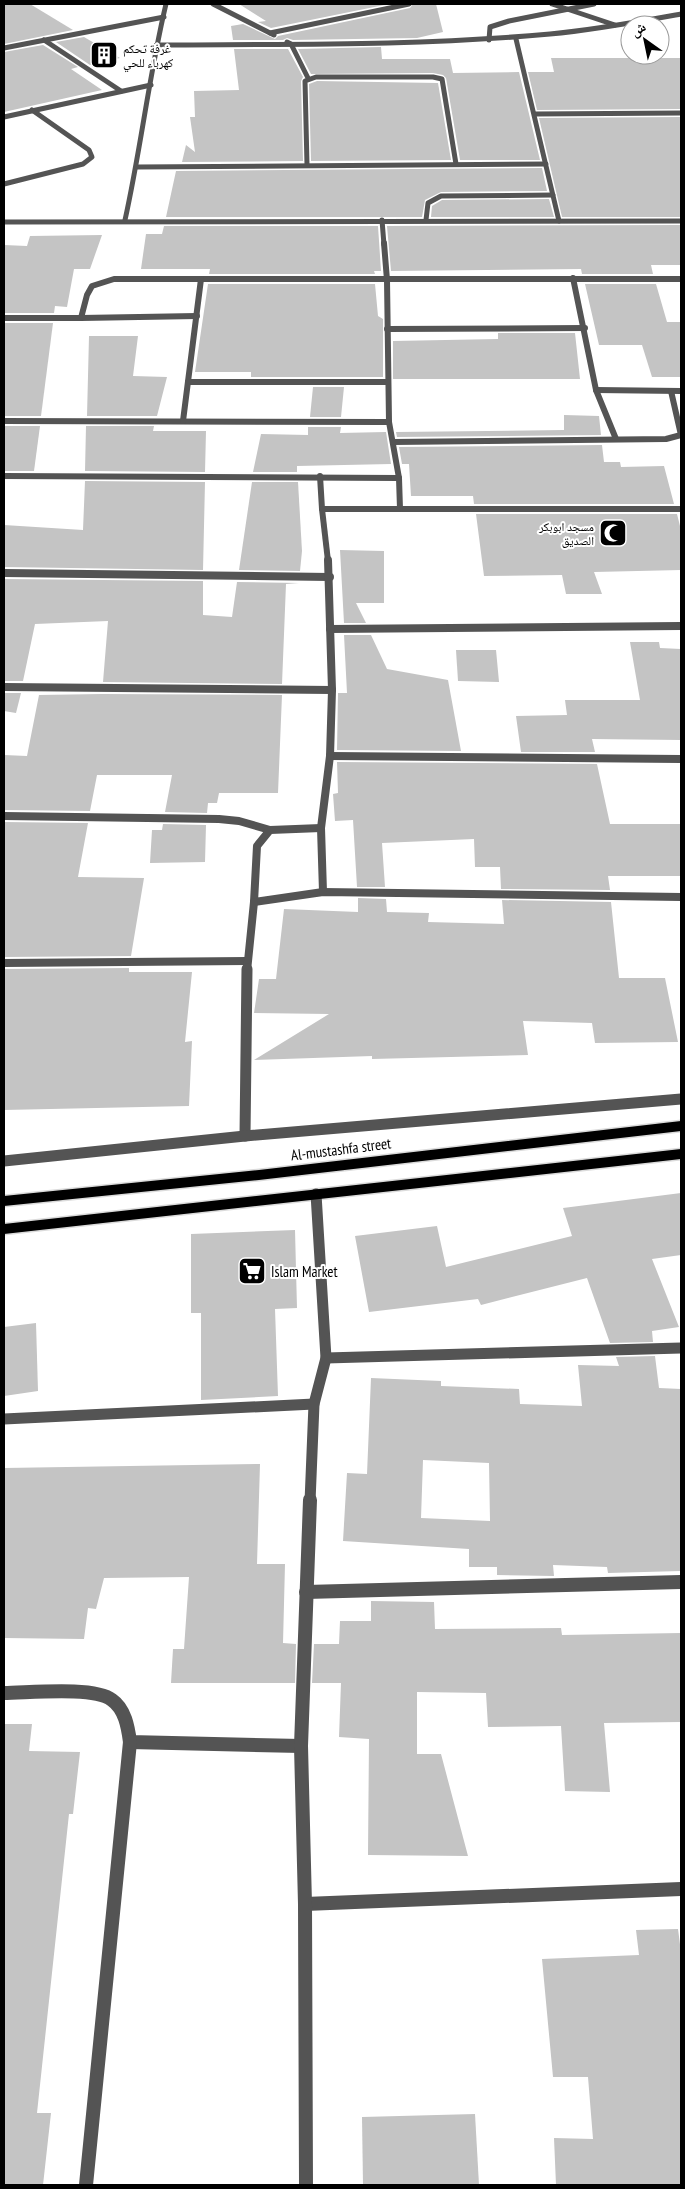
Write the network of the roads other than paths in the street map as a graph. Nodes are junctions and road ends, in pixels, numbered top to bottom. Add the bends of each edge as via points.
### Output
1 (166, 4) edge
2 (213, 4) edge
3 (409, 4) edge
4 (552, 4) edge
5 (594, 4) edge
6 (566, 10) junction
7 (681, 14) edge
8 (164, 17) junction
9 (618, 26) junction
10 (270, 33) junction
11 (516, 39) junction
12 (44, 40) junction
13 (489, 40) junction
14 (291, 44) junction
15 (156, 45) junction
16 (4, 48) edge
17 (308, 78) junction
18 (151, 85) junction
19 (121, 91) junction
20 (32, 110) junction
21 (535, 114) junction
22 (681, 114) edge
23 (4, 116) edge
24 (456, 164) junction
25 (546, 164) junction
26 (307, 165) junction
27 (137, 167) junction
28 (4, 184) edge
29 (553, 195) junction
30 (126, 220) junction
31 (382, 220) junction
32 (426, 220) junction
33 (559, 221) junction
34 (681, 221) edge
35 (4, 222) edge
36 (573, 278) junction
37 (201, 279) junction
38 (681, 279) edge
39 (387, 280) junction
40 (197, 316) junction
41 (4, 318) edge
42 (81, 318) junction
43 (585, 328) junction
44 (387, 329) junction
45 (188, 382) junction
46 (387, 382) junction
47 (596, 390) junction
48 (671, 391) junction
49 (681, 391) edge
50 (4, 421) edge
51 (183, 421) junction
52 (389, 422) junction
53 (681, 435) edge
54 (616, 439) junction
55 (393, 442) junction
56 (4, 476) edge
57 (320, 476) junction
58 (399, 478) junction
59 (322, 509) junction
60 (400, 509) junction
61 (681, 509) edge
62 (4, 573) edge
63 (330, 578) junction
64 (681, 626) edge
65 (330, 629) junction
66 (4, 687) edge
67 (332, 690) junction
68 (330, 756) junction
69 (681, 758) edge
70 (4, 816) edge
71 (321, 828) junction
72 (270, 830) junction
73 (324, 892) junction
74 (681, 896) edge
75 (254, 902) junction
76 (247, 962) junction
77 (4, 963) edge
78 (681, 1098) edge
79 (681, 1126) edge
80 (246, 1136) junction
81 (681, 1154) edge
82 (4, 1161) edge
83 (316, 1194) junction
84 (4, 1201) edge
85 (4, 1229) edge
86 (681, 1348) edge
87 (326, 1358) junction
88 (314, 1404) junction
89 (4, 1419) edge
90 (681, 1582) edge
91 (306, 1592) junction
92 (4, 1693) edge
93 (130, 1742) junction
94 (302, 1746) junction
95 (681, 1889) edge
96 (305, 1904) junction
97 (86, 2185) edge
98 (306, 2185) edge

1 - 8 street
2 - 10 street
3 - 10 street
4 - 6 street
5 - 6 street
6 - 9 street
6 - 13 street via 490,27
7 - 9 street
8 - 12 street
8 - 15 street
9 - 11 street
10 - 14 street
11 - 13 street
11 - 21 street
12 - 16 street
12 - 19 street
13 - 14 street
14 - 15 street
14 - 17 street
15 - 18 street
17 - 24 street via 442,79
17 - 26 street via 304,81
18 - 19 street
18 - 27 street
19 - 20 street
20 - 23 street
20 - 28 street via 89,150 92,157 83,164
21 - 22 street
21 - 25 street
24 - 25 street
24 - 26 street
25 - 29 street
26 - 27 street
27 - 30 street
29 - 32 street via 441,196 428,203
29 - 33 street
30 - 31 street
30 - 35 street
31 - 32 street
31 - 39 street
32 - 33 street
33 - 34 street
36 - 38 street
36 - 39 street
36 - 43 street
37 - 39 street
37 - 40 street
37 - 42 street via 114,279 97,282 90,287
39 - 44 street
40 - 42 street
40 - 45 street
41 - 42 street
43 - 44 street
43 - 47 street
44 - 46 street
45 - 46 street
45 - 51 street
46 - 52 street
47 - 48 street
47 - 54 street
48 - 49 street
48 - 53 street
50 - 51 street
51 - 52 street
52 - 55 street
53 - 54 street via 666,440
54 - 55 street
55 - 58 street
56 - 57 street
57 - 58 street
57 - 59 street
58 - 60 street
59 - 60 street
59 - 63 street
60 - 61 street
62 - 63 street
63 - 65 street
64 - 65 street
65 - 67 street
66 - 67 street
67 - 68 street
68 - 69 street
68 - 71 street
70 - 72 street via 219,819
71 - 72 street
71 - 73 street
72 - 75 street via 257,846
73 - 74 street
73 - 75 street
75 - 76 street
76 - 77 street
76 - 80 street
78 - 80 street
79 - 84 main road, Al-mustashfa street
80 - 82 street
81 - 83 main road
83 - 85 main road
83 - 87 street
86 - 87 street
87 - 88 street
88 - 89 street
88 - 91 street
90 - 91 street
91 - 94 street
92 - 93 street via 90,1693 106,1696 125,1717
93 - 94 street
93 - 97 street
94 - 96 street
95 - 96 street
96 - 98 street

